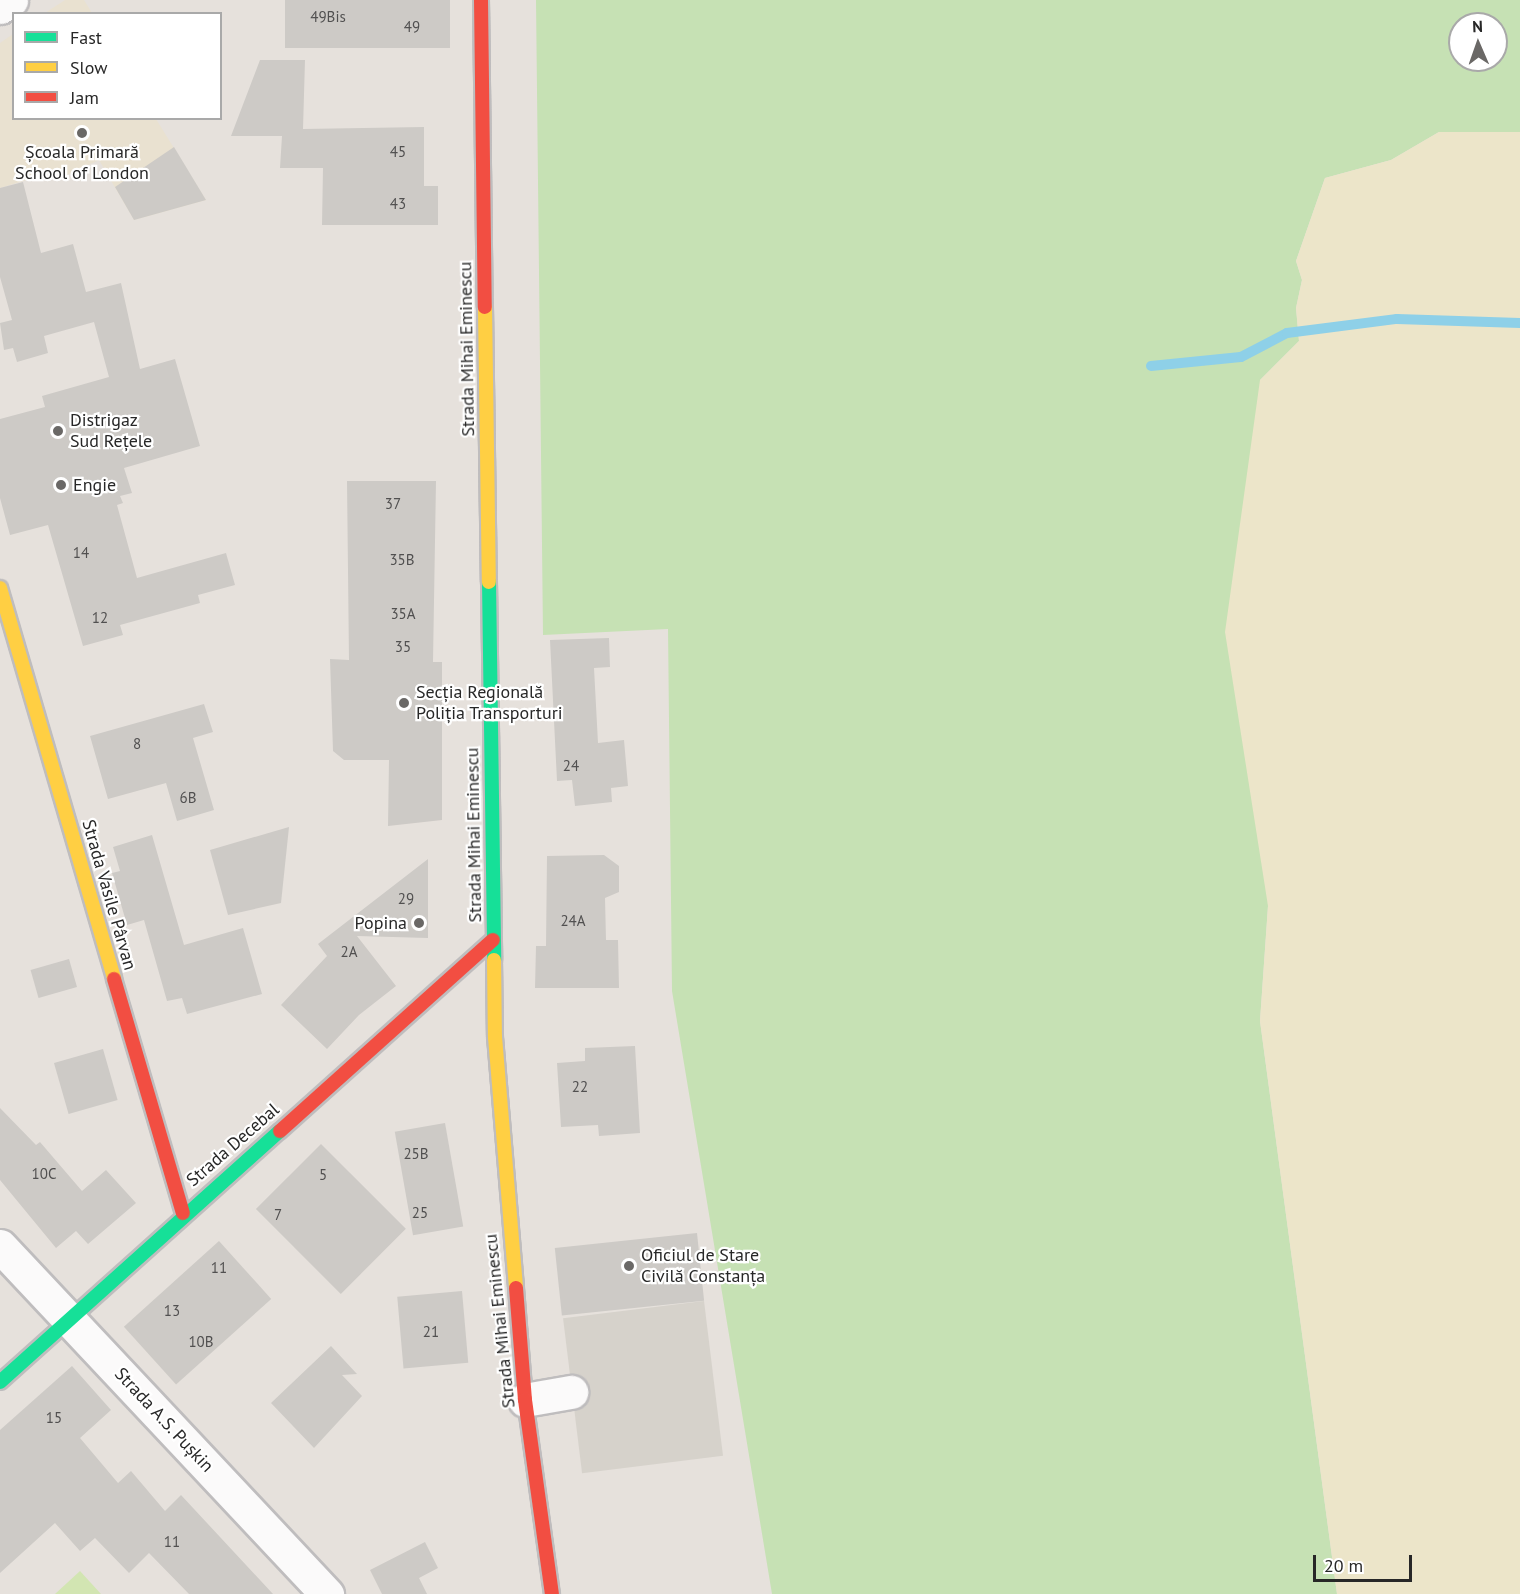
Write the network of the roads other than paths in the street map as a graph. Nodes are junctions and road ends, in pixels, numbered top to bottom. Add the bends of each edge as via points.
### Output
1 (11, 0) edge
2 (482, 0) edge
3 (0, 7) edge
4 (0, 588) edge
5 (493, 940) junction
6 (183, 1213) junction
7 (0, 1246) edge
8 (69, 1319) junction
9 (0, 1382) edge
10 (571, 1392) dead end
11 (525, 1400) junction
12 (327, 1594) edge
13 (552, 1594) edge

1 - 3 street
2 - 5 street, Strada Mihai Eminescu
4 - 6 street, Strada Vasile Pârvan
5 - 6 street, Strada Decebal
5 - 11 street, Strada Mihai Eminescu via 501,1152
6 - 8 street, Strada Decebal
7 - 8 street, Strada A.S. Pușkin
8 - 9 street, Strada Decebal
8 - 12 street, Strada A.S. Pușkin
10 - 11 street
11 - 13 street, Strada Mihai Eminescu

